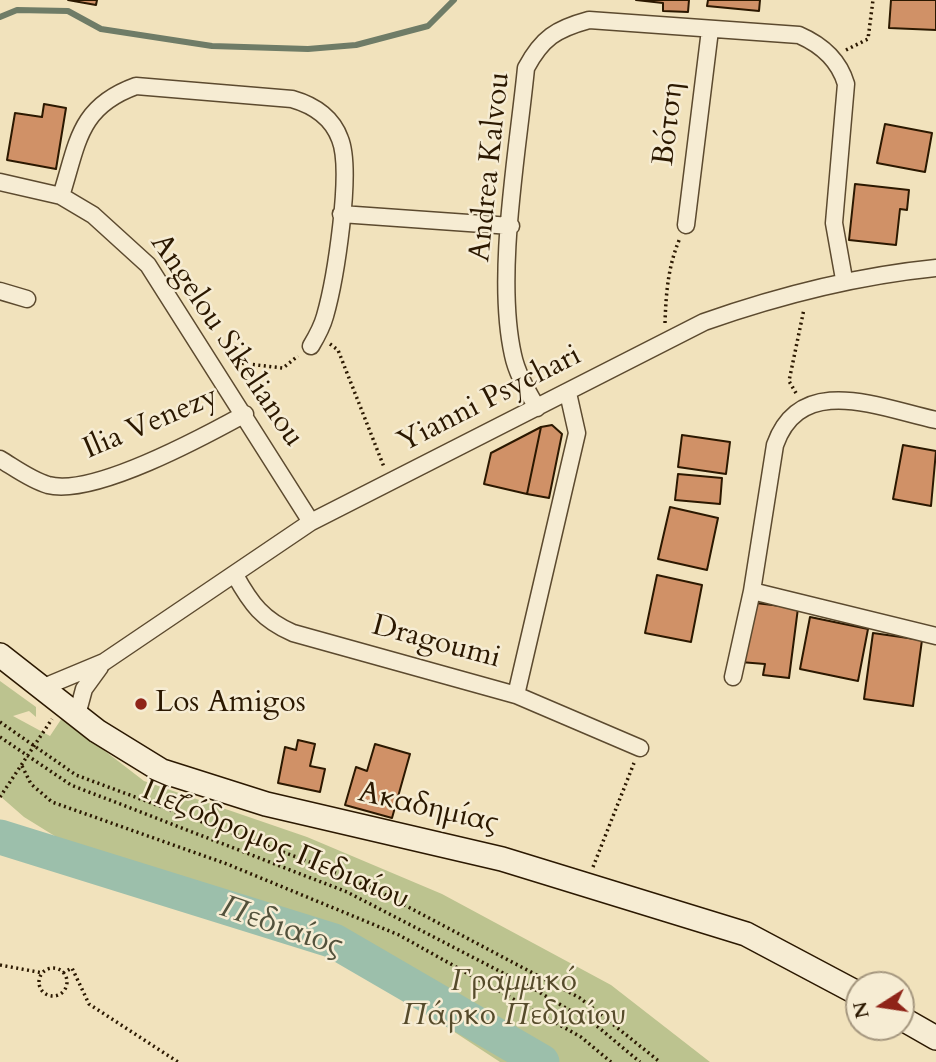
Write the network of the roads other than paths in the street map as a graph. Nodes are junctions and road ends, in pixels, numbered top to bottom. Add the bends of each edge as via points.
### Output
1 (710, 30) junction
2 (0, 182) edge
3 (61, 196) junction
4 (341, 214) junction
5 (686, 225) road end
6 (511, 226) junction
7 (936, 268) edge
8 (844, 279) junction
9 (0, 291) edge
10 (27, 299) dead end
11 (314, 340) road end
12 (568, 393) junction
13 (537, 408) junction
14 (246, 414) junction
15 (936, 420) edge
16 (0, 459) edge
17 (311, 522) junction
18 (235, 575) junction
19 (752, 591) junction
20 (936, 636) edge
21 (0, 655) edge
22 (104, 662) junction
23 (733, 677) dead end
24 (44, 687) junction
25 (516, 695) junction
26 (70, 709) junction
27 (640, 748) road end
28 (845, 987) edge
29 (915, 1026) edge
30 (936, 1038) edge

1 - 5 street, Βότση
1 - 6 street, Andrea Kalvou via 589,20 554,33 538,46 526,68
1 - 8 street, Andrea Kalvou via 799,35 817,43 842,71 847,97 834,201 835,244
2 - 3 street, Angelou Sikelianou
3 - 4 street via 91,115 104,100 136,86 307,103 330,121 340,137 344,155
3 - 14 street, Angelou Sikelianou via 93,215 148,265
4 - 6 street
4 - 11 street via 326,316
6 - 13 street, Andrea Kalvou via 509,329 519,376
7 - 8 street, Yianni Psychari
8 - 12 street, Yianni Psychari via 704,322
9 - 10 street
12 - 13 street, Yianni Psychari
12 - 25 street via 577,433
13 - 17 street, Yianni Psychari
14 - 16 street, Ilia Venezy via 153,460 75,485 48,485
14 - 17 street, Angelou Sikelianou
15 - 19 street via 845,400 803,407 780,430 775,445
17 - 18 street, Yianni Psychari
18 - 22 street, Yianni Psychari
18 - 25 street, Dragoumi via 251,604 271,623 293,633
19 - 20 street
19 - 23 street
21 - 24 street, Ακαδημίας
22 - 24 street, Yianni Psychari
22 - 26 street, Yianni Psychari
24 - 26 street, Ακαδημίας
25 - 27 street, Dragoumi
26 - 28 street, Ακαδημίας via 162,771 203,787 502,859 746,934
29 - 30 street

